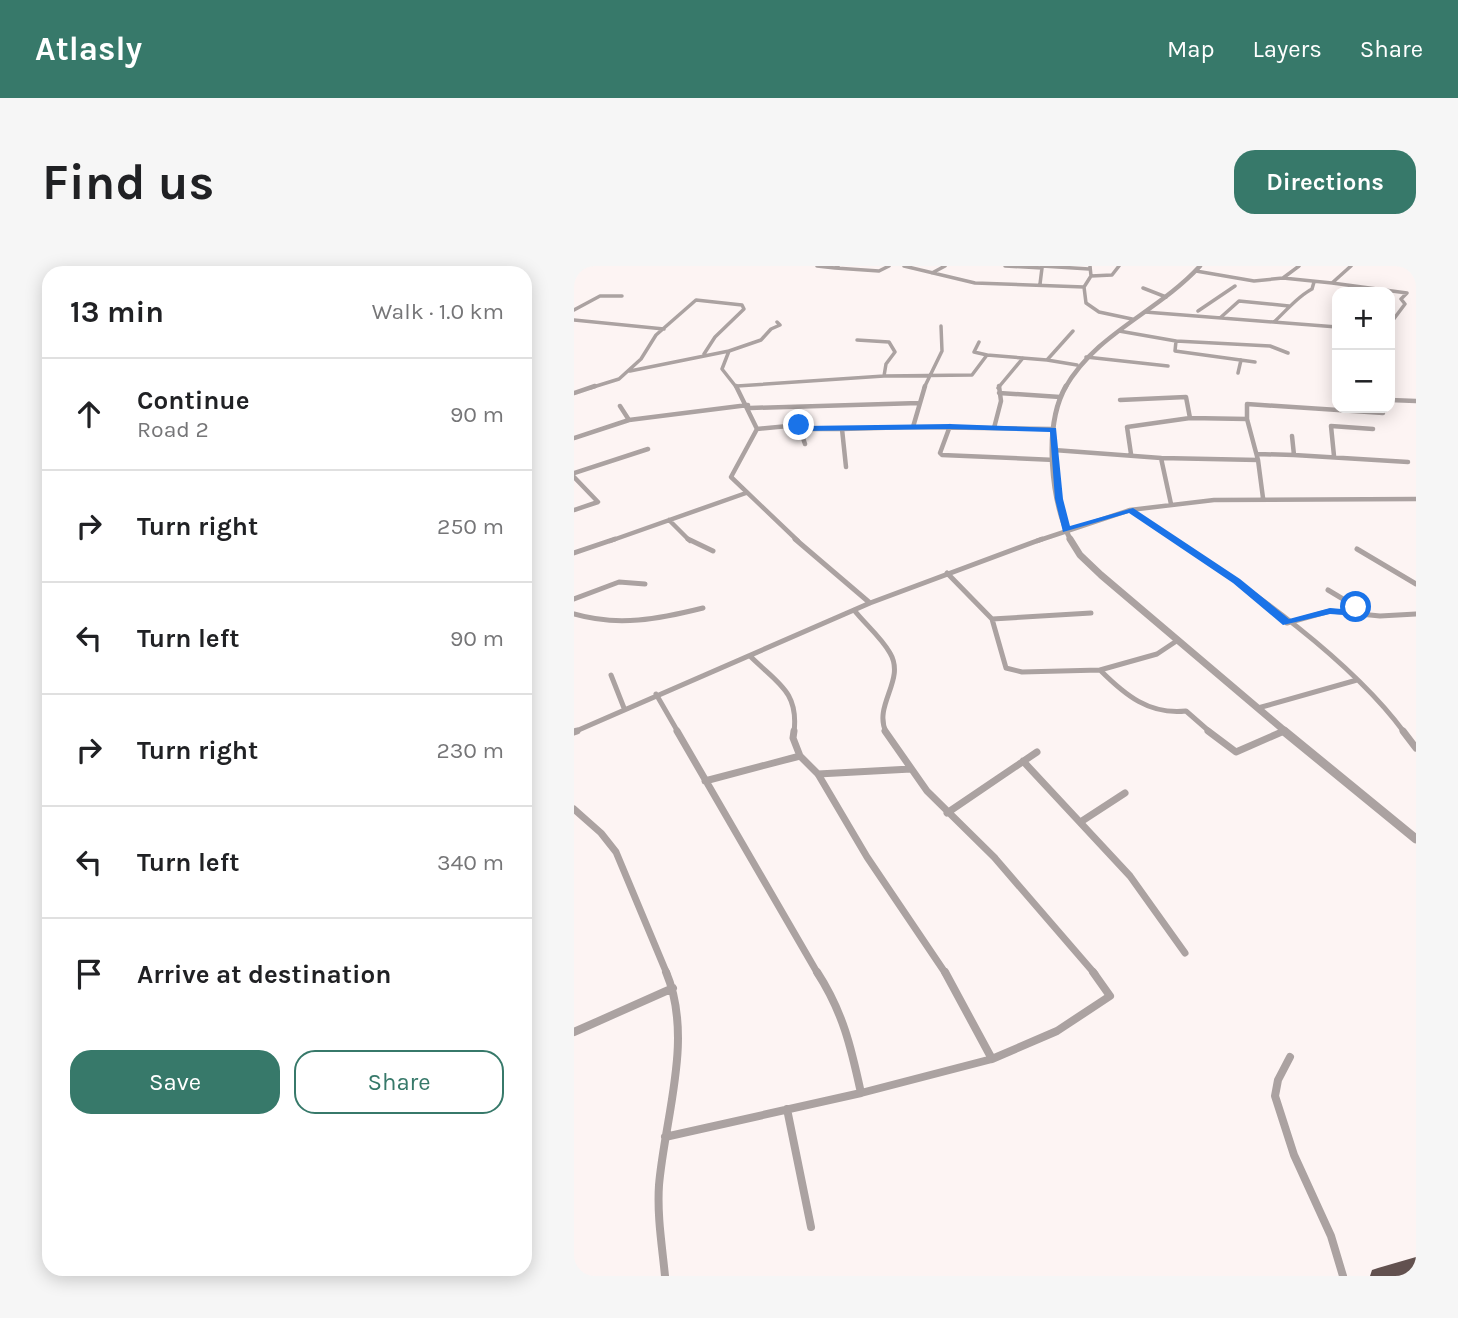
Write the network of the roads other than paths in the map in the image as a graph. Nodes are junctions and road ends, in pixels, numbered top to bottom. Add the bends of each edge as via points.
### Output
1 (817, 266) edge
2 (889, 266) edge
3 (904, 266) edge
4 (945, 266) edge
5 (1005, 266) edge
6 (1119, 266) edge
7 (1299, 266) edge
8 (1351, 266) edge
9 (836, 267) edge
10 (1042, 267) edge
11 (1089, 268) edge
12 (1198, 269) edge
13 (932, 273) junction
14 (1091, 276) junction
15 (1283, 278) junction
16 (1314, 282) junction
17 (1332, 283) junction
18 (1040, 284) junction
19 (1084, 286) junction
20 (1235, 286) dead end
21 (1362, 287) edge
22 (1143, 288) dead end
23 (1395, 291) edge
24 (622, 296) dead end
25 (1166, 297) junction
26 (1289, 306) junction
27 (574, 310) edge
28 (1198, 311) dead end
29 (1145, 312) junction
30 (1395, 317) edge
31 (1220, 318) junction
32 (1132, 319) junction
33 (574, 320) edge
34 (777, 322) dead end
35 (1274, 322) junction
36 (941, 326) dead end
37 (1332, 327) edge
38 (664, 329) junction
39 (1073, 331) dead end
40 (1119, 331) junction
41 (857, 340) dead end
42 (1176, 341) junction
43 (979, 342) dead end
44 (729, 351) junction
45 (1288, 353) dead end
46 (705, 354) junction
47 (987, 355) junction
48 (1086, 357) junction
49 (1023, 358) junction
50 (1047, 360) junction
51 (1241, 360) junction
52 (1255, 362) dead end
53 (1077, 365) junction
54 (1168, 366) dead end
55 (629, 371) junction
56 (1238, 373) dead end
57 (884, 376) junction
58 (928, 376) junction
59 (737, 386) junction
60 (574, 393) edge
61 (999, 393) junction
62 (1060, 397) junction
63 (1120, 400) dead end
64 (1395, 400) edge
65 (1416, 401) edge
66 (919, 403) junction
67 (620, 406) dead end
68 (749, 407) junction
69 (1332, 410) edge
70 (1190, 418) junction
71 (1247, 419) junction
72 (629, 420) junction
73 (950, 426) junction
74 (913, 427) junction
75 (993, 428) junction
76 (757, 429) junction
77 (800, 429) junction
78 (842, 429) junction
79 (1053, 429) junction
80 (1373, 429) dead end
81 (1292, 436) dead end
82 (574, 438) edge
83 (805, 444) dead end
84 (648, 449) dead end
85 (1054, 450) junction
86 (1131, 454) junction
87 (1294, 455) junction
88 (1334, 456) junction
89 (1257, 457) junction
90 (1161, 458) junction
91 (1055, 460) junction
92 (1408, 463) dead end
93 (846, 467) dead end
94 (574, 475) edge
95 (747, 493) junction
96 (1263, 498) junction
97 (1416, 499) edge
98 (1171, 504) junction
99 (574, 510) edge
100 (1130, 510) junction
101 (669, 520) junction
102 (1066, 530) junction
103 (1357, 550) dead end
104 (713, 551) dead end
105 (574, 553) edge
106 (947, 573) junction
107 (645, 584) dead end
108 (1416, 584) edge
109 (1328, 590) dead end
110 (574, 599) edge
111 (870, 603) junction
112 (703, 608) dead end
113 (854, 610) junction
114 (1091, 613) dead end
115 (1360, 613) junction
116 (574, 614) edge
117 (1416, 614) edge
118 (992, 620) junction
119 (1287, 623) junction
120 (1178, 639) junction
121 (750, 656) junction
122 (1100, 670) junction
123 (611, 675) dead end
124 (1357, 680) junction
125 (656, 694) junction
126 (624, 708) junction
127 (1258, 708) junction
128 (1284, 730) junction
129 (574, 732) edge
130 (1416, 748) edge
131 (1037, 752) dead end
132 (800, 756) junction
133 (1023, 761) junction
134 (911, 769) junction
135 (818, 774) junction
136 (705, 781) junction
137 (1125, 793) dead end
138 (574, 809) edge
139 (947, 813) junction
140 (1082, 821) junction
141 (1416, 839) edge
142 (1020, 891) junction
143 (1061, 937) dead end
144 (1185, 953) dead end
145 (673, 988) junction
146 (574, 1032) edge
147 (1290, 1057) dead end
148 (992, 1059) junction
149 (861, 1093) junction
150 (787, 1109) junction
151 (665, 1137) junction
152 (811, 1227) dead end
153 (1416, 1265) edge
154 (665, 1276) edge
155 (1343, 1276) edge
156 (1378, 1276) edge

1 - 9 street
2 - 9 street via 879,271
3 - 13 street
4 - 13 street
5 - 10 street
6 - 14 street via 1112,275
7 - 15 street
8 - 17 street
10 - 11 street
10 - 18 street
11 - 14 street
12 - 15 street via 1261,281
12 - 25 street
13 - 18 street via 975,283
14 - 19 street
15 - 16 street
16 - 17 street
16 - 26 street via 1312,289
17 - 21 street
18 - 19 street
19 - 32 street via 1091,307
20 - 28 street
22 - 25 street
23 - 30 street via 1407,293
24 - 27 street via 600,296
25 - 29 street
26 - 31 street via 1240,301
26 - 35 street
29 - 31 street
29 - 32 street
31 - 35 street
32 - 40 street
33 - 38 street
34 - 44 street via 780,325 761,340
35 - 37 street
36 - 58 street via 942,351
38 - 46 street via 696,300 742,305 744,309 715,337
38 - 55 street
39 - 50 street
40 - 42 street
40 - 48 street
41 - 57 street via 890,342 895,352
42 - 45 street via 1270,346
42 - 51 street via 1175,351
43 - 47 street via 974,352
44 - 46 street
44 - 59 street via 722,369
46 - 55 street via 672,365
47 - 49 street
47 - 58 street via 972,375
48 - 53 street
48 - 54 street
49 - 50 street
49 - 61 street via 998,387
50 - 53 street
51 - 52 street
51 - 56 street
53 - 62 street
55 - 60 street via 619,379
57 - 58 street
57 - 59 street
58 - 66 street
59 - 68 street
61 - 62 street
61 - 75 street
62 - 79 street
63 - 70 street via 1186,397
64 - 65 street
66 - 68 street
66 - 74 street
67 - 72 street
68 - 72 street
68 - 76 street
69 - 71 street via 1247,404
70 - 71 street
70 - 86 street via 1127,427
71 - 89 street
72 - 82 street
73 - 74 street
73 - 75 street
73 - 91 street via 943,455
74 - 78 street
75 - 79 street
76 - 77 street via 799,425
76 - 95 street via 731,473
77 - 78 street
77 - 83 street
78 - 93 street
79 - 85 street
80 - 88 street via 1331,426
81 - 87 street
84 - 94 street
85 - 86 street
85 - 91 street
86 - 90 street
87 - 88 street
87 - 89 street
88 - 92 street
89 - 90 street
89 - 96 street
90 - 98 street
91 - 102 street
94 - 99 street via 598,502
95 - 101 street
95 - 111 street
96 - 97 street
96 - 98 street
98 - 100 street
100 - 102 street
100 - 119 street via 1237,581
101 - 104 street via 689,540
101 - 105 street
102 - 106 street
102 - 120 street via 1075,549
103 - 108 street
106 - 111 street
106 - 118 street
107 - 110 street via 619,582
109 - 115 street
111 - 113 street
112 - 116 street via 654,620 593,622
113 - 121 street
113 - 134 street via 891,654 895,677 884,707 884,729
114 - 118 street
115 - 117 street
115 - 119 street via 1330,611
118 - 122 street via 1006,668 1022,673
119 - 124 street
120 - 122 street via 1157,654
120 - 127 street
121 - 125 street
121 - 132 street via 796,705 793,738
122 - 128 street via 1125,696 1170,714 1186,711 1234,751
123 - 126 street
124 - 127 street
124 - 130 street
125 - 126 street
125 - 136 street
126 - 129 street
127 - 128 street
128 - 141 street
131 - 133 street
132 - 135 street
132 - 136 street
133 - 139 street
133 - 140 street
134 - 135 street
134 - 139 street
135 - 148 street via 867,857 940,962
136 - 149 street via 835,1000
137 - 140 street
138 - 145 street via 616,852
139 - 142 street via 994,857
140 - 144 street via 1160,911
142 - 143 street
142 - 148 street via 1096,973 1110,996 1057,1031
145 - 146 street
145 - 151 street via 677,1024
147 - 155 street via 1275,1096
148 - 149 street
149 - 150 street
150 - 151 street
150 - 152 street
151 - 154 street via 658,1212
153 - 156 highway

